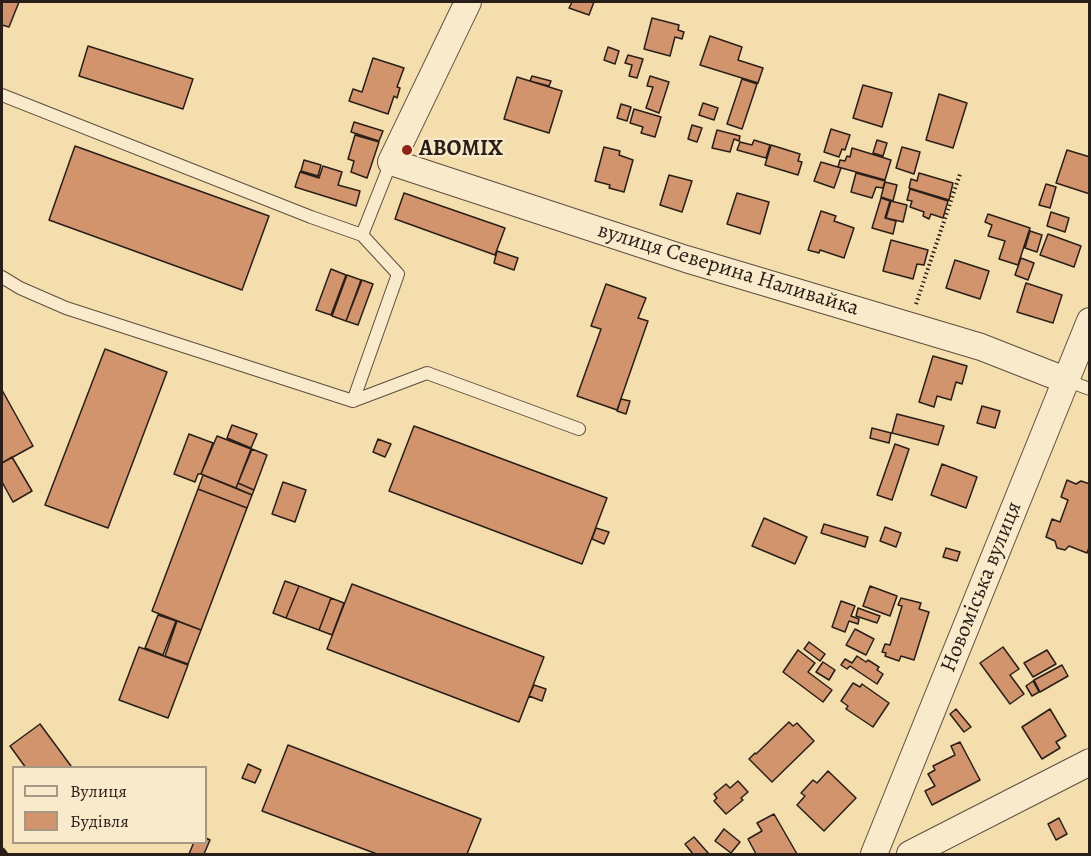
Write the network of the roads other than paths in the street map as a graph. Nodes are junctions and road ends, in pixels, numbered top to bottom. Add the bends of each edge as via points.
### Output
1 (468, 2) edge
2 (2, 95) edge
3 (391, 162) junction
4 (362, 235) junction
5 (2, 277) edge
6 (1089, 321) edge
7 (1065, 380) junction
8 (1089, 389) edge
9 (353, 401) junction
10 (579, 429) dead end
11 (1089, 762) edge
12 (874, 855) edge
13 (910, 855) edge

1 - 3 street
2 - 4 lane
3 - 4 lane
3 - 7 street, вулиця Северина Наливайка via 686,259 981,347
4 - 9 lane via 398,274
5 - 9 lane via 66,308
6 - 7 street, Новоміська вулиця
7 - 8 lane
7 - 12 street, Новоміська вулиця
9 - 10 lane via 428,373
11 - 13 street

